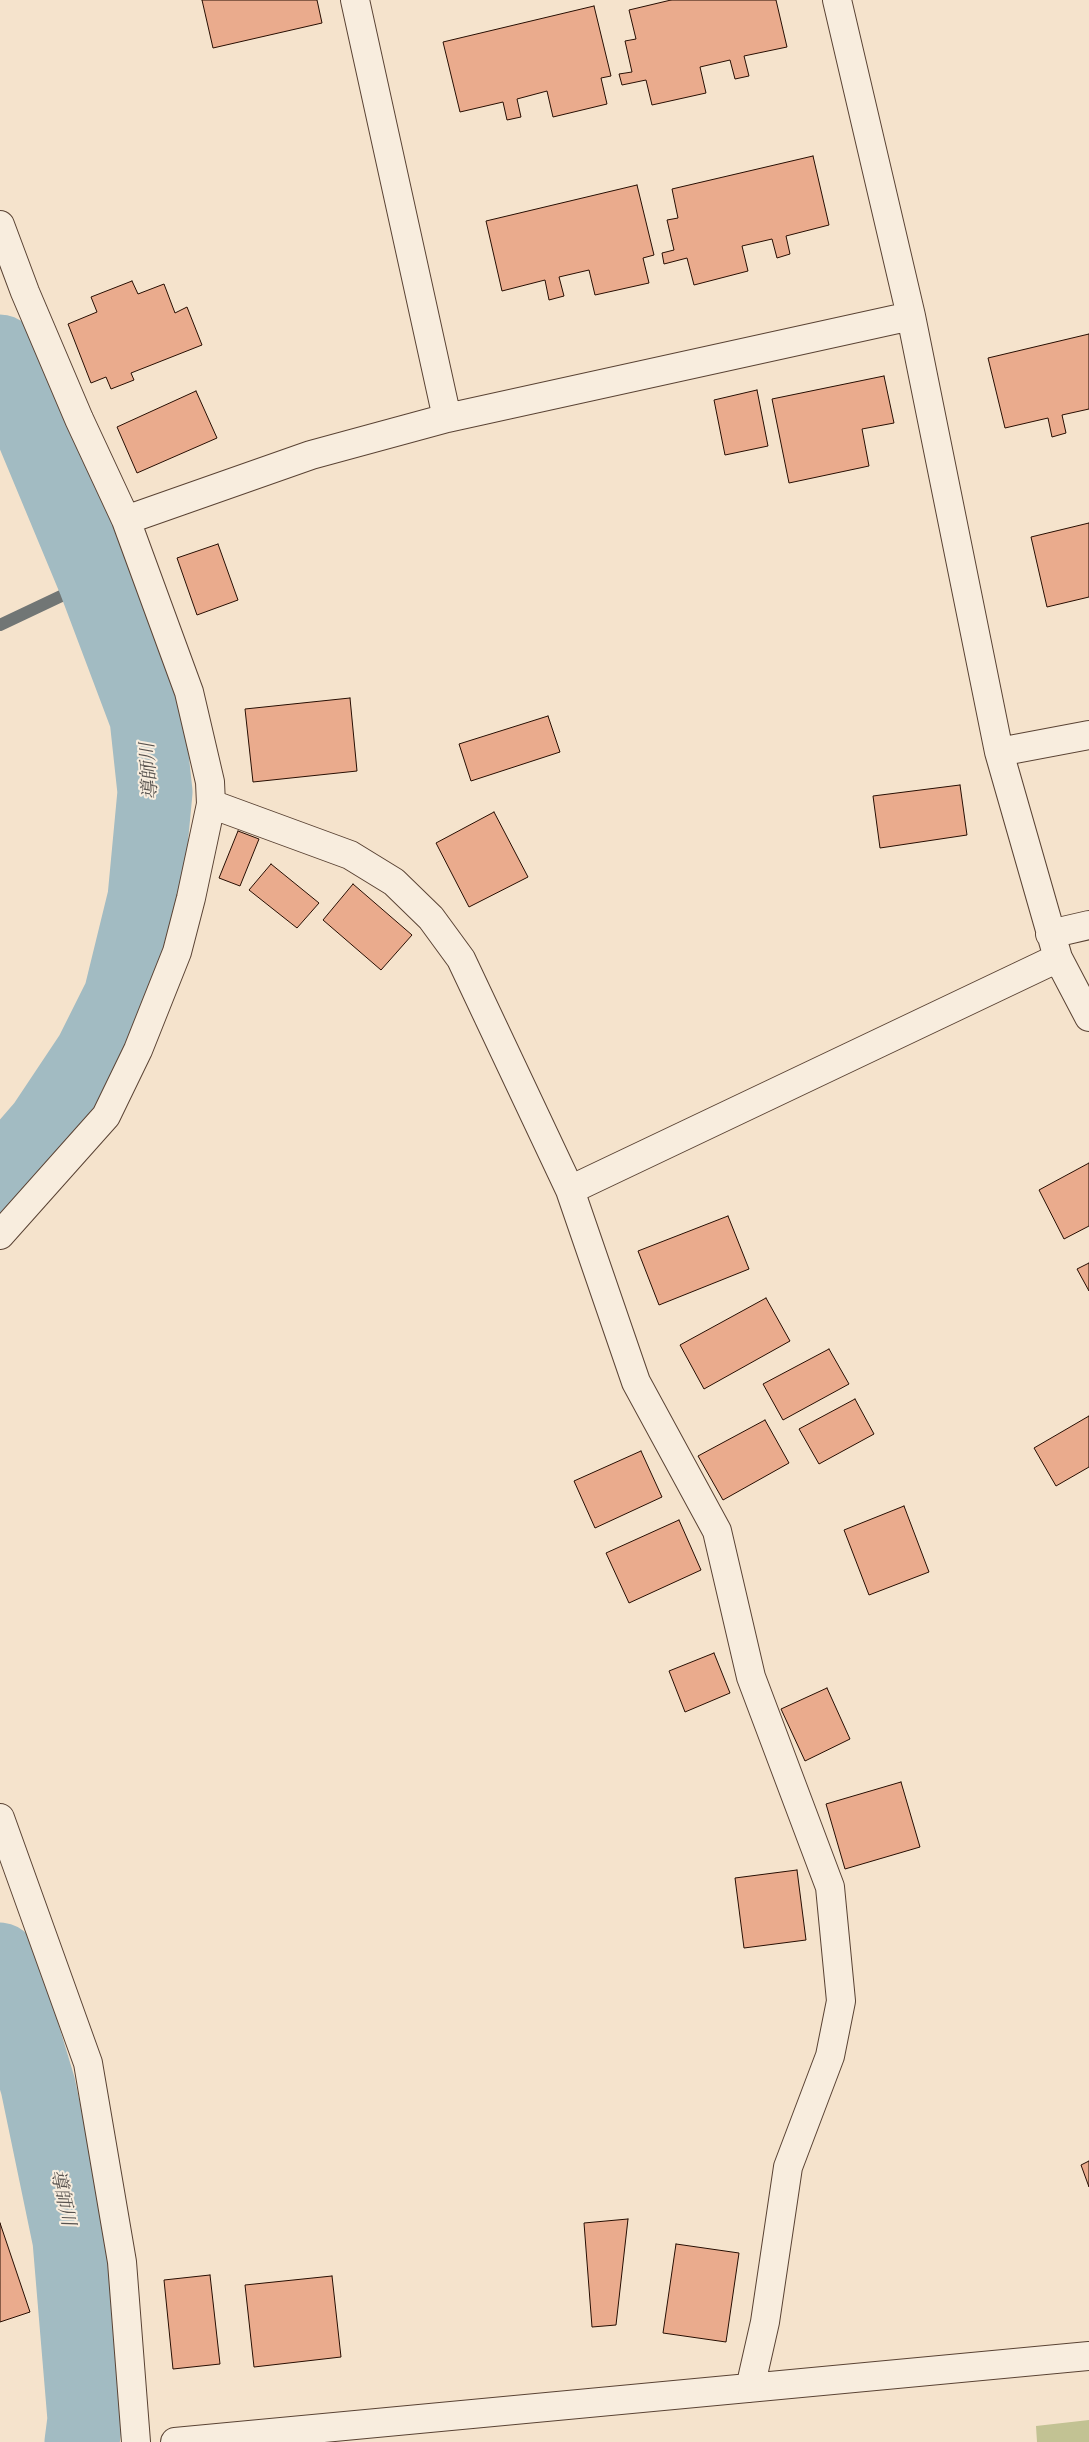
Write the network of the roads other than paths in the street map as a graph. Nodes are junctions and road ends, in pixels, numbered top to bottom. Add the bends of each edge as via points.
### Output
1 (356, 0) edge
2 (837, 0) edge
3 (0, 226) edge
4 (911, 316) junction
5 (447, 418) junction
6 (126, 520) junction
7 (1089, 735) edge
8 (999, 752) junction
9 (211, 804) junction
10 (1089, 926) edge
11 (1054, 946) junction
12 (1089, 1017) edge
13 (570, 1190) junction
14 (0, 1235) edge
15 (0, 1818) edge
16 (1089, 2356) edge
17 (750, 2388) junction
18 (136, 2442) edge
19 (175, 2442) edge

1 - 5 street
2 - 4 street
3 - 6 street via 79,420
4 - 5 street
4 - 8 street
5 - 6 street via 311,455
6 - 9 street via 189,692 210,782
7 - 8 street
8 - 11 street
9 - 13 street via 350,855 394,882 431,918 460,959
9 - 14 street via 177,952 138,1050 106,1116
10 - 11 street
11 - 12 street
11 - 13 street
13 - 17 street via 636,1382 717,1531 751,1677 830,1887 841,2001 830,2056 788,2167 765,2322
15 - 18 street via 88,2063 122,2262
16 - 17 street
17 - 19 street

